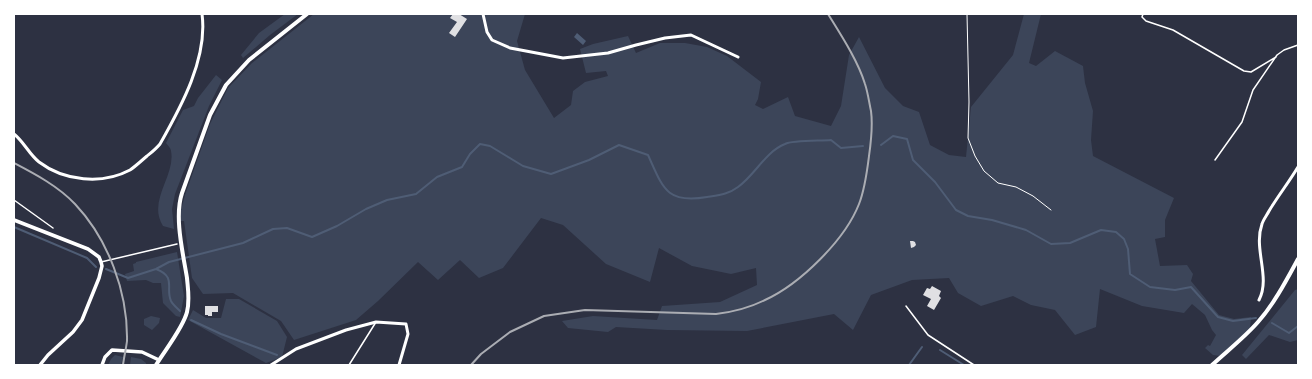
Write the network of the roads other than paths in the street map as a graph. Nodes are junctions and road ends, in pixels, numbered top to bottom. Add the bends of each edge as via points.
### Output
1 (202, 14) edge
2 (307, 14) edge
3 (483, 14) edge
4 (1143, 14) edge
5 (1298, 45) edge
6 (738, 57) dead end
7 (1276, 57) junction
8 (14, 134) edge
9 (1215, 160) dead end
10 (1298, 167) edge
11 (14, 200) edge
12 (14, 220) edge
13 (53, 228) dead end
14 (177, 244) dead end
15 (1298, 259) edge
16 (101, 262) junction
17 (1259, 300) dead end
18 (906, 306) dead end
19 (376, 322) junction
20 (159, 360) junction
21 (40, 365) edge
22 (102, 365) edge
23 (156, 365) edge
24 (271, 365) edge
25 (349, 365) edge
26 (399, 365) edge
27 (974, 365) edge
28 (1212, 365) edge

1 - 8 street via 202,34 196,68 156,150 139,164 121,174 103,179 83,179 64,175 46,166 31,154
2 - 20 main road via 249,60 232,78 210,115 179,200 179,223 189,297 186,314
3 - 6 street via 487,32 492,40 510,48 563,58 608,52 666,38 691,35
4 - 7 lane via 1142,17 1146,21 1174,30 1244,71 1251,72
5 - 7 lane via 1284,50
7 - 9 lane via 1254,90 1242,122
10 - 17 street via 1261,225 1260,259 1263,290
11 - 13 lane
12 - 16 street via 88,249
14 - 16 lane
15 - 28 main road via 1264,314
16 - 21 street via 99,278 82,320
18 - 27 lane via 928,335
19 - 24 street via 346,330 296,349
19 - 25 lane
19 - 26 street via 406,324 408,334
20 - 22 street via 142,352 112,350
20 - 23 main road

